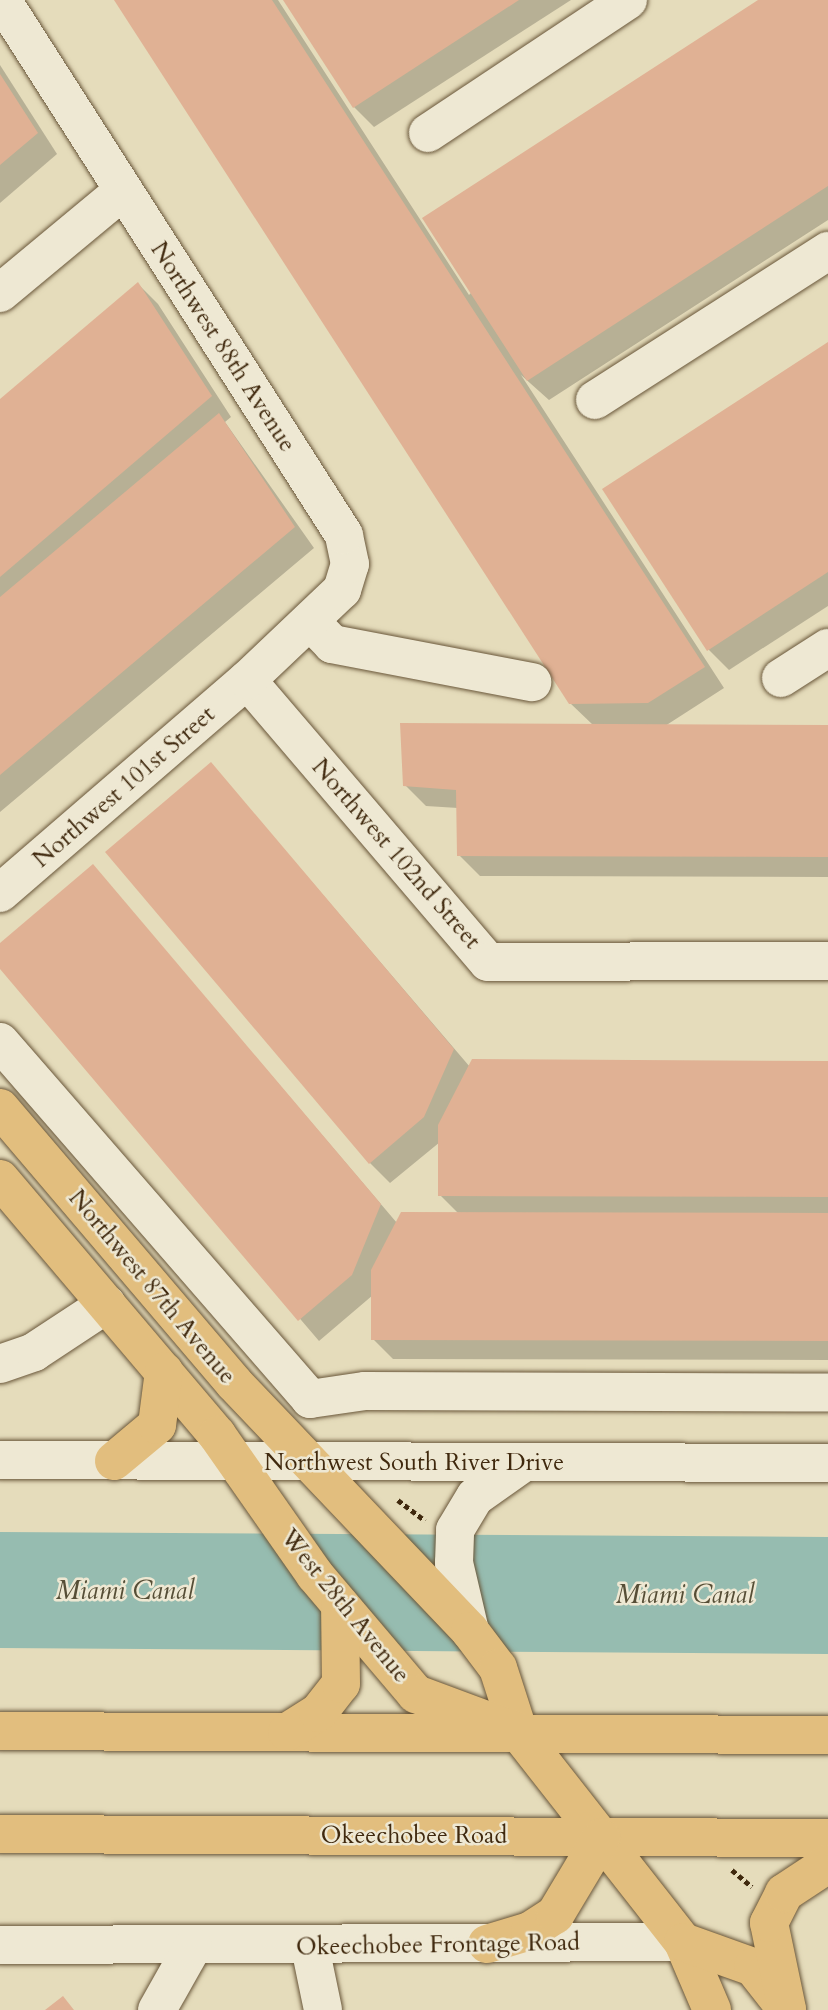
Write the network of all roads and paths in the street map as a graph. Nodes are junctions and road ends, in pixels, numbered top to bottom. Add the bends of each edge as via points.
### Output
1 (2, 0) edge
2 (628, 0) edge
3 (428, 134) dead end
4 (123, 191) junction
5 (828, 251) edge
6 (0, 293) edge
7 (595, 400) dead end
8 (310, 621) junction
9 (828, 648) edge
10 (781, 678) dead end
11 (247, 680) junction
12 (532, 682) dead end
13 (0, 893) edge
14 (828, 961) edge
15 (0, 1042) edge
16 (0, 1108) edge
17 (0, 1179) edge
18 (107, 1304) junction
19 (0, 1364) edge
20 (164, 1371) junction
21 (828, 1393) edge
22 (0, 1460) edge
23 (114, 1461) junction
24 (234, 1462) junction
25 (307, 1463) junction
26 (523, 1463) junction
27 (828, 1463) edge
28 (389, 1516) junction
29 (433, 1522) dead end
30 (340, 1605) junction
31 (470, 1631) junction
32 (0, 1731) edge
33 (288, 1732) junction
34 (519, 1733) junction
35 (828, 1735) edge
36 (0, 1834) edge
37 (601, 1838) junction
38 (828, 1839) edge
39 (828, 1864) edge
40 (732, 1870) dead end
41 (760, 1895) dead end
42 (683, 1942) junction
43 (487, 1944) junction
44 (0, 1945) edge
45 (193, 1946) junction
46 (310, 1947) junction
47 (157, 2010) edge
48 (323, 2010) edge
49 (712, 2010) edge
50 (787, 2010) edge

1 - 4 street, Northwest 88th Avenue
2 - 3 street
4 - 6 street
4 - 8 street, Northwest 88th Avenue via 344,535 350,564 342,590
5 - 7 street
8 - 11 street, Northwest 88th Avenue
8 - 12 street via 332,644
9 - 10 street
11 - 13 street, Northwest 101st Street
11 - 14 street, Northwest 102nd Street via 488,962
15 - 21 street via 310,1399 365,1391
16 - 25 main road, Northwest 87th Avenue
17 - 18 main road, Northwest 87th Avenue
18 - 19 street via 34,1352
18 - 20 main road, Northwest 87th Avenue
20 - 23 main road via 157,1425
20 - 24 main road, Northwest 87th Avenue
22 - 23 street, Northwest South River Drive
23 - 24 street, Northwest South River Drive
24 - 25 street, Northwest South River Drive
24 - 30 main road, West 28th Avenue
25 - 26 street, Northwest South River Drive
25 - 28 main road
26 - 27 street, Northwest South River Drive
26 - 31 street via 475,1497 455,1530 454,1563
28 - 29 path via 410,1515
28 - 31 main road
30 - 33 main road via 345,1664 333,1698
30 - 34 main road, West 28th Avenue via 416,1694
31 - 34 main road via 498,1668
32 - 33 main road
33 - 34 main road
34 - 35 main road
34 - 37 main road
36 - 37 main road, Okeechobee Road
37 - 38 main road, Okeechobee Road
37 - 42 main road
37 - 43 main road via 555,1915 530,1931
39 - 50 main road via 784,1892 769,1923
40 - 41 path
42 - 43 street, Okeechobee Frontage Road
42 - 49 main road
42 - 50 main road via 753,1967
43 - 46 street, Okeechobee Frontage Road
44 - 45 street, Okeechobee Frontage Road
45 - 46 street, Okeechobee Frontage Road
45 - 47 street
46 - 48 street

